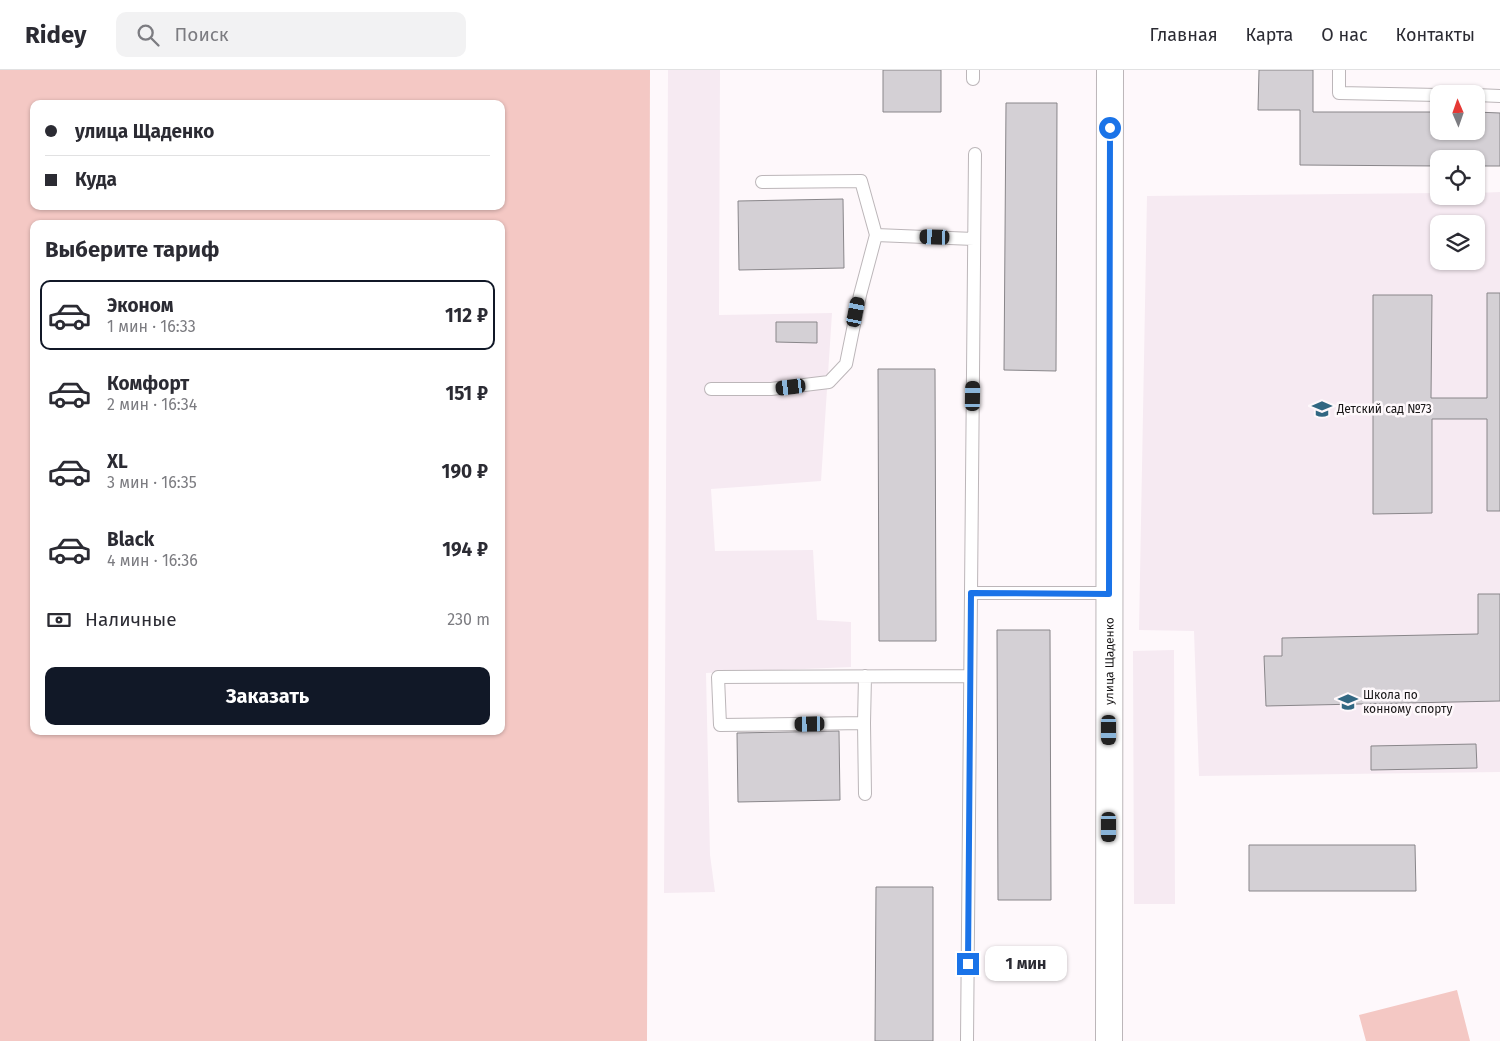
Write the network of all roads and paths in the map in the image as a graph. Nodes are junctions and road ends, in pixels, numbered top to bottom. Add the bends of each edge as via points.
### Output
1 (1110, 70) edge
2 (1339, 70) edge
3 (1430, 95) edge
4 (1485, 95) edge
5 (1500, 96) edge
6 (975, 154) dead end
7 (762, 182) dead end
8 (876, 235) junction
9 (974, 238) junction
10 (711, 389) dead end
11 (971, 593) junction
12 (1109, 594) junction
13 (865, 676) junction
14 (970, 676) junction
15 (864, 723) junction
16 (866, 794) dead end
17 (967, 1041) edge
18 (1109, 1041) edge

1 - 12 street, улица Щаденко
2 - 3 lane via 1339,93
4 - 5 lane
6 - 9 lane
7 - 8 lane via 861,181
8 - 9 lane
8 - 10 lane via 846,364 829,382 771,389
9 - 11 lane
11 - 12 lane
11 - 14 lane
12 - 18 street, улица Щаденко
13 - 14 lane
13 - 15 lane
13 - 15 lane via 718,677 720,725
14 - 17 lane
15 - 16 lane

